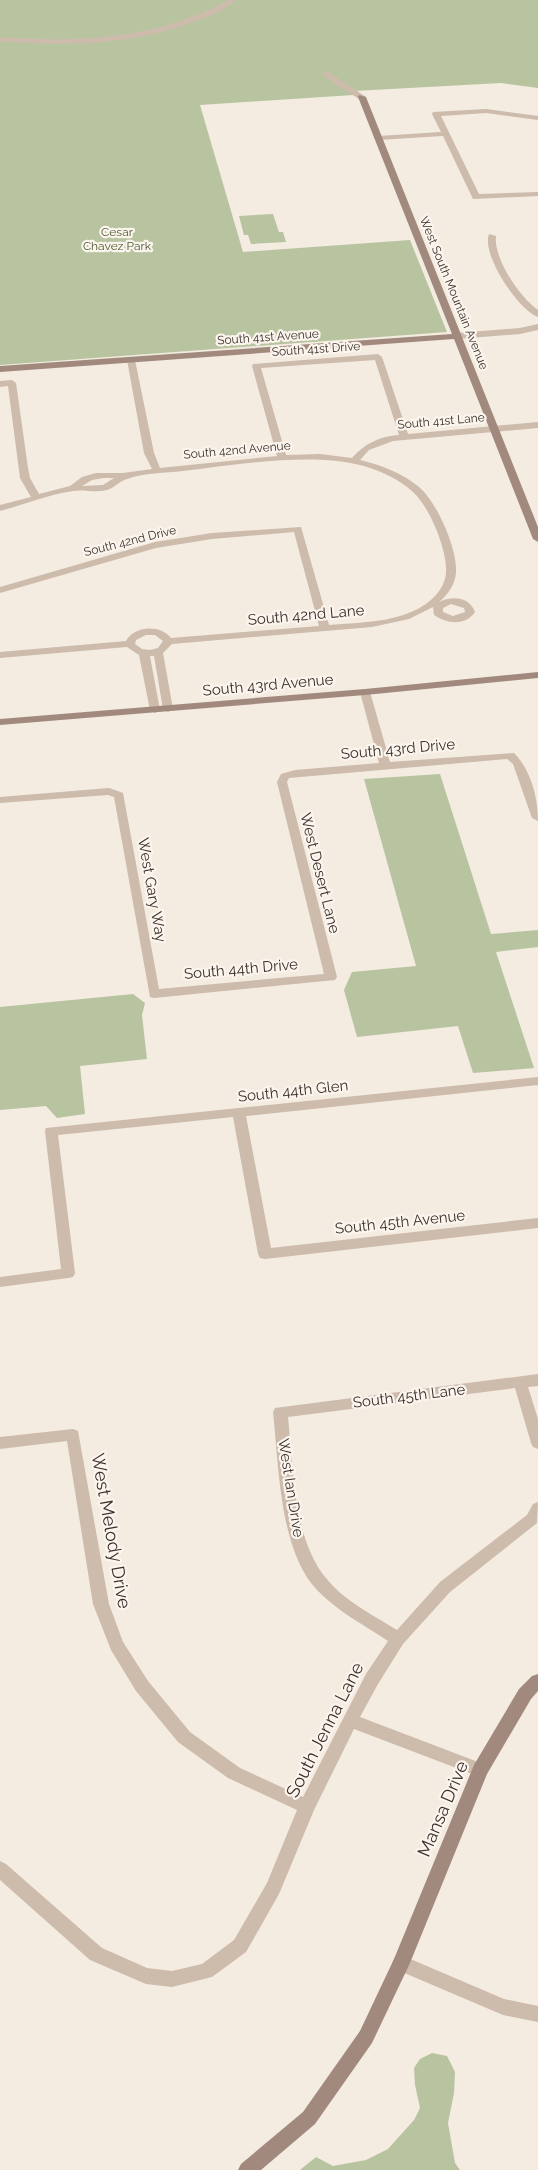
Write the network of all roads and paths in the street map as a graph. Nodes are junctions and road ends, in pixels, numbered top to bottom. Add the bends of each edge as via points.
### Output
1 (233, 0) edge
2 (0, 39) edge
3 (326, 74) dead end
4 (538, 118) edge
5 (446, 134) junction
6 (378, 138) junction
7 (538, 194) edge
8 (492, 236) dead end
9 (538, 314) edge
10 (538, 327) edge
11 (457, 336) junction
12 (131, 360) junction
13 (0, 369) edge
14 (0, 384) edge
15 (538, 425) edge
16 (495, 428) junction
17 (404, 436) junction
18 (282, 459) junction
19 (354, 461) junction
20 (157, 471) junction
21 (36, 498) junction
22 (0, 508) edge
23 (538, 539) edge
24 (0, 590) edge
25 (438, 603) joint
26 (325, 628) junction
27 (168, 641) junction
28 (130, 644) junction
29 (158, 652) junction
30 (144, 653) junction
31 (0, 655) edge
32 (538, 675) edge
33 (365, 692) junction
34 (168, 708) junction
35 (155, 710) junction
36 (0, 722) edge
37 (385, 765) junction
38 (285, 776) joint
39 (0, 800) edge
40 (538, 818) edge
41 (331, 977) joint
42 (154, 994) joint
43 (538, 1082) edge
44 (239, 1113) junction
45 (538, 1224) edge
46 (0, 1282) edge
47 (538, 1380) edge
48 (520, 1382) junction
49 (280, 1412) joint
50 (0, 1443) edge
51 (538, 1443) edge
52 (538, 1508) edge
53 (398, 1639) junction
54 (538, 1681) edge
55 (350, 1720) junction
56 (480, 1770) junction
57 (307, 1807) junction
58 (0, 1869) edge
59 (401, 1963) junction
60 (538, 2014) edge
61 (247, 2170) edge

1 - 2 street via 175,26 106,40
3 - 6 street, West South Mountain Avenue via 362,98
4 - 5 street via 486,112 436,114
5 - 6 street
5 - 7 street via 476,198
6 - 11 street, West South Mountain Avenue
8 - 9 street via 491,244 511,290 527,308
10 - 11 street, South 41st Avenue
11 - 12 street, South 41st Avenue
11 - 16 street, West South Mountain Avenue
12 - 13 street, South 41st Avenue
12 - 20 street via 149,453
14 - 21 street via 12,383 25,478
15 - 16 street, South 41st Lane
16 - 17 street, South 41st Lane
16 - 23 street, West South Mountain Avenue
17 - 18 street, South 41st Drive via 378,357 256,366
17 - 19 street, South 41st Lane via 366,448
18 - 19 street, South 42nd Avenue via 318,457
18 - 20 street, South 42nd Avenue
19 - 25 street, South 42nd Avenue via 392,474 418,490 431,506 452,572
20 - 21 street, South 42nd Avenue via 123,476 106,487 73,488
21 - 22 street, South 42nd Avenue
24 - 26 street, South 42nd Drive via 155,545 212,536 298,529
25 - 26 street, South 42nd Lane via 390,621
26 - 27 street, South 42nd Lane
27 - 28 street, South 42nd Lane via 160,633 145,632 135,635
27 - 29 street via 166,647
28 - 30 street
28 - 31 street, South 42nd Lane
29 - 30 street
29 - 34 street
30 - 35 street
32 - 33 street, South 43rd Avenue
33 - 34 street, South 43rd Avenue
33 - 37 street
34 - 35 street, South 43rd Avenue
35 - 36 street, South 43rd Avenue
37 - 38 street, South 43rd Drive
37 - 40 street, South 43rd Drive via 505,754 514,757
38 - 41 street, West Desert Lane via 282,782
39 - 42 street, West Gary Way via 109,790 121,797
41 - 42 street, South 44th Drive
43 - 44 street, South 44th Glen
44 - 45 street, South 45th Avenue via 265,1254
44 - 46 street, South 44th Glen via 51,1131 68,1273
47 - 48 street, South 45th Lane
48 - 49 street, South 45th Lane
48 - 51 street
49 - 53 street, West Ian Drive via 295,1532 304,1558 320,1583
50 - 57 street, West Melody Drive via 73,1435 101,1604 116,1645 142,1686 184,1737 234,1773
52 - 53 street, South Jenna Lane via 532,1519 445,1587
53 - 55 street, South Jenna Lane
54 - 56 street, Mansa Drive via 524,1694
55 - 56 street
55 - 57 street, South Jenna Lane
56 - 59 street, Mansa Drive
57 - 58 street, South Jenna Lane via 273,1888 240,1946 206,1971 172,1980 146,1976 96,1954
59 - 60 street via 503,2007
59 - 61 street, Mansa Drive via 366,2037 309,2118

